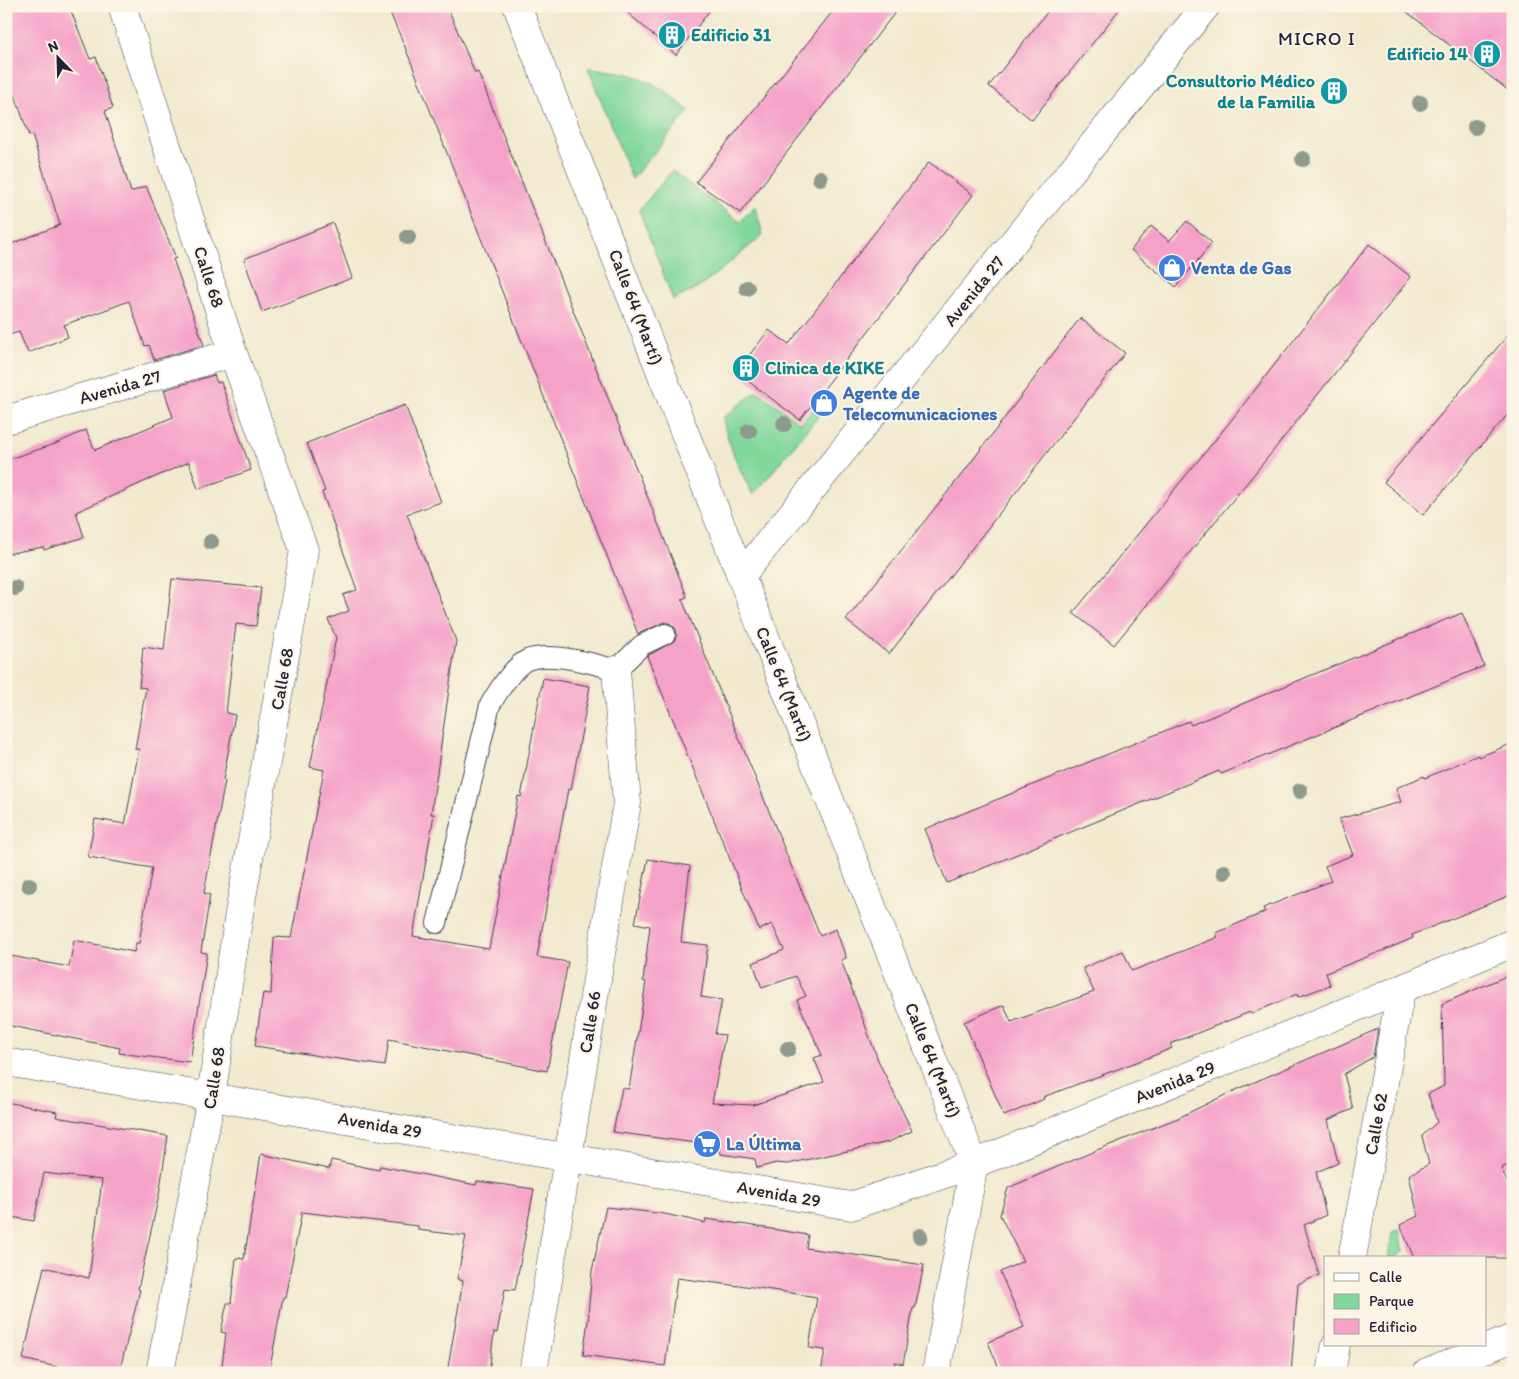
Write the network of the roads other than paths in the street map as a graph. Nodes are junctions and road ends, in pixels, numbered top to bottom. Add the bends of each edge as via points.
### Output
1 (122, 6) edge
2 (517, 6) edge
3 (1206, 6) edge
4 (233, 353) junction
5 (6, 420) edge
6 (741, 576) junction
7 (665, 634) dead end
8 (616, 670) junction
9 (437, 923) dead end
10 (1513, 944) edge
11 (1401, 990) junction
12 (6, 1062) edge
13 (211, 1096) junction
14 (567, 1158) junction
15 (974, 1164) junction
16 (1352, 1256) edge
17 (1513, 1338) edge
18 (1336, 1346) edge
19 (160, 1373) edge
20 (533, 1373) edge
21 (936, 1373) edge
22 (1331, 1373) edge
23 (1427, 1373) edge

1 - 4 street, Calle 68
2 - 6 street, Calle 64 (Martí)
3 - 6 street, Avenida 27
4 - 5 street, Avenida 27
4 - 13 street, Calle 68 via 304,550 239,914
6 - 15 street, Calle 64 (Martí)
7 - 8 lane via 642,645
8 - 9 lane via 580,660 550,657 526,660 506,680 490,705
8 - 14 street, Calle 66 via 628,803
10 - 11 street, Avenida 29
11 - 15 street, Avenida 29
11 - 16 street, Calle 62
12 - 13 street, Avenida 29
13 - 14 street, Avenida 29
13 - 19 street, Calle 68
14 - 15 street, Avenida 29 via 851,1206
14 - 20 street, Calle 66
15 - 21 street
17 - 23 street
18 - 22 street

